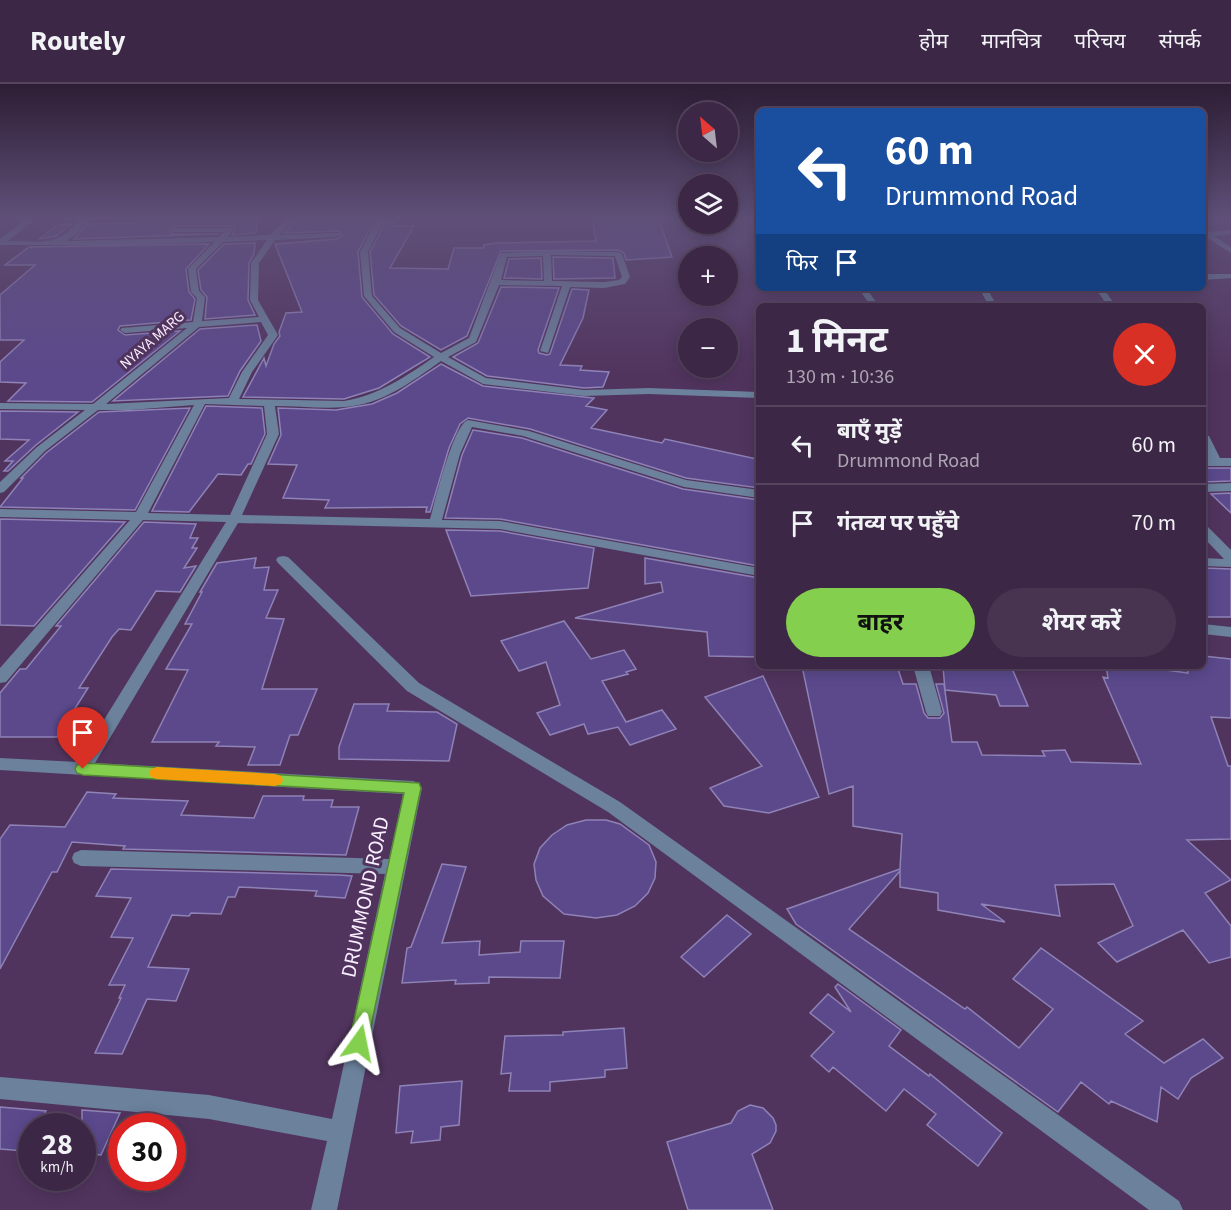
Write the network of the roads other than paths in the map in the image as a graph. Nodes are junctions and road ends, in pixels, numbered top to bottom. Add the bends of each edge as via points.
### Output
1 (192, 270) edge
2 (255, 270) edge
3 (366, 270) edge
4 (500, 270) edge
5 (548, 270) edge
6 (623, 270) edge
7 (1231, 276) edge
8 (1206, 277) edge
9 (496, 282) junction
10 (548, 284) junction
11 (567, 284) junction
12 (264, 319) junction
13 (197, 324) junction
14 (125, 330) dead end
15 (545, 351) dead end
16 (441, 357) junction
17 (756, 395) edge
18 (201, 401) junction
19 (233, 401) junction
20 (269, 402) junction
21 (95, 405) junction
22 (0, 406) edge
23 (1206, 442) edge
24 (1206, 462) edge
25 (1216, 462) junction
26 (1231, 462) edge
27 (1231, 487) edge
28 (1206, 488) edge
29 (0, 489) edge
30 (756, 494) edge
31 (0, 513) edge
32 (140, 516) junction
33 (234, 519) junction
34 (435, 523) junction
35 (1206, 533) edge
36 (1231, 558) edge
37 (282, 560) dead end
38 (1206, 562) edge
39 (1231, 563) edge
40 (756, 571) edge
41 (1206, 629) edge
42 (1231, 632) edge
43 (922, 669) edge
44 (0, 678) edge
45 (934, 712) dead end
46 (0, 764) edge
47 (83, 769) junction
48 (81, 858) dead end
49 (396, 867) junction
50 (0, 1088) edge
51 (340, 1132) junction
52 (324, 1210) edge
53 (1170, 1210) edge

1 - 13 street, NYAYA MARG via 195,292 201,297
2 - 12 street via 254,300
3 - 16 street via 368,296 398,330
4 - 9 street
5 - 10 street
6 - 11 street via 626,277 622,282
7 - 8 street
9 - 10 street
9 - 16 street via 473,340
10 - 11 street
11 - 15 street
12 - 13 street
12 - 19 street via 273,335 247,372
13 - 14 street
13 - 21 street, NYAYA MARG
16 - 17 street via 483,381 584,393
16 - 20 street via 383,395 363,402
18 - 19 street
18 - 21 street via 130,407
18 - 32 street
19 - 20 street
20 - 33 street via 273,434
21 - 22 street
21 - 29 street, NYAYA MARG
23 - 25 street
24 - 25 street
25 - 26 street
27 - 28 street
30 - 34 street via 684,483 525,433 468,423 454,454
31 - 32 street
32 - 33 street
32 - 44 street
33 - 34 street
33 - 47 street
34 - 40 street via 500,525
35 - 36 street
37 - 53 street via 413,687 614,807
38 - 39 street
41 - 42 street
43 - 45 street
46 - 47 street, DRUMMOND ROAD
47 - 49 street, DRUMMOND ROAD via 413,788
48 - 49 street
49 - 51 street, DRUMMOND ROAD
50 - 51 street via 209,1107
51 - 52 street, DRUMMOND ROAD

